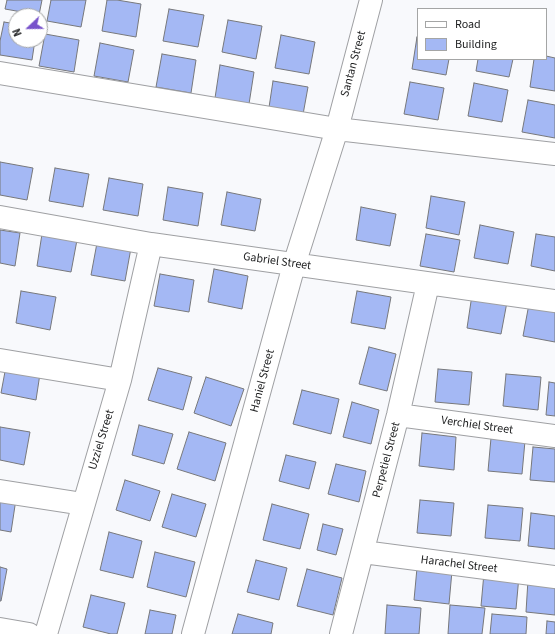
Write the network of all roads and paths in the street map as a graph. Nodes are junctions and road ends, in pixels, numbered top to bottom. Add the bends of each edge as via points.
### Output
1 (371, 0) edge
2 (0, 73) edge
3 (337, 129) junction
4 (555, 154) edge
5 (0, 216) edge
6 (151, 244) junction
7 (294, 265) junction
8 (428, 284) junction
9 (555, 301) edge
10 (0, 360) edge
11 (120, 380) junction
12 (398, 415) junction
13 (555, 436) edge
14 (0, 491) edge
15 (83, 504) junction
16 (363, 552) junction
17 (555, 577) edge
18 (0, 629) edge
19 (29, 634) edge
20 (46, 634) edge
21 (193, 634) edge
22 (341, 634) edge

1 - 3 street, Santan Street
2 - 3 street
3 - 4 street
3 - 7 street, Haniel Street
5 - 6 street, Gabriel Street
6 - 7 street, Gabriel Street
6 - 11 street, Uzziel Street
7 - 8 street, Gabriel Street
7 - 21 street, Haniel Street
8 - 9 street, Gabriel Street
8 - 12 street, Perpetiel Street
10 - 11 street
11 - 15 street, Uzziel Street
12 - 13 street, Verchiel Street
12 - 16 street, Perpetiel Street
14 - 15 street
15 - 20 street, Uzziel Street
16 - 17 street, Harachel Street
16 - 22 street, Perpetiel Street
18 - 19 street

